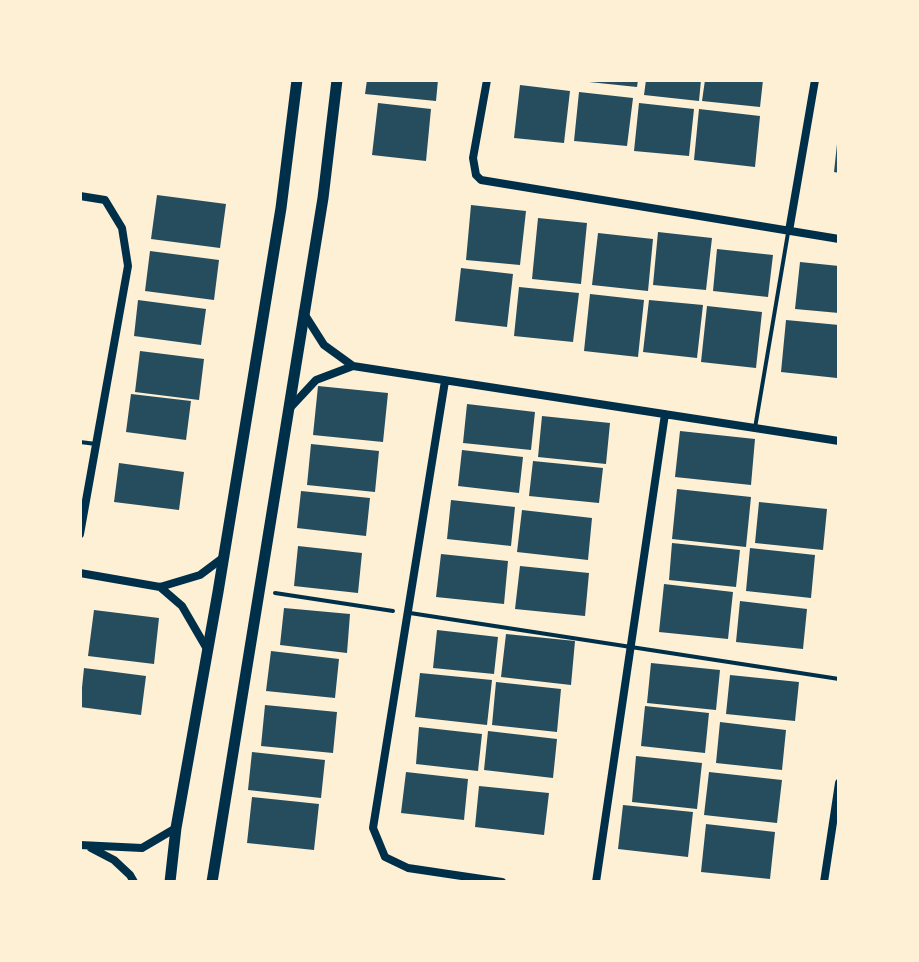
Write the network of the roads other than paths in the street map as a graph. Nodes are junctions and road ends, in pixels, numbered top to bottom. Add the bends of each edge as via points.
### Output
1 (297, 80) edge
2 (337, 80) edge
3 (487, 80) edge
4 (815, 80) edge
5 (80, 196) edge
6 (789, 231) junction
7 (839, 239) edge
8 (303, 311) junction
9 (353, 366) junction
10 (445, 381) junction
11 (286, 412) junction
12 (665, 414) junction
13 (755, 428) junction
14 (839, 441) edge
15 (80, 442) edge
16 (96, 444) junction
17 (80, 534) edge
18 (224, 557) junction
19 (80, 573) edge
20 (160, 587) junction
21 (407, 613) junction
22 (631, 647) junction
23 (208, 651) junction
24 (839, 679) edge
25 (839, 783) edge
26 (176, 828) junction
27 (83, 846) edge
28 (134, 882) edge
29 (170, 882) edge
30 (212, 882) edge
31 (502, 882) edge
32 (596, 882) edge
33 (824, 882) edge

1 - 18 street
2 - 8 street
3 - 6 street via 473,158 481,180
4 - 6 street
5 - 16 street via 105,200 122,228 128,266
6 - 7 street
6 - 13 lane
8 - 9 street via 324,345
8 - 11 street
9 - 10 street
9 - 11 street via 316,380
10 - 12 street
10 - 21 street
11 - 30 street
12 - 13 street
12 - 22 street
13 - 14 street
15 - 16 lane
16 - 17 street
18 - 20 street via 200,575
18 - 23 street
19 - 20 street
20 - 23 street via 182,606
21 - 22 lane
21 - 31 street via 373,828 385,857 408,868
22 - 24 lane
22 - 32 street
23 - 26 street
25 - 33 street
26 - 27 street via 142,848
26 - 29 street
27 - 28 street via 114,860

